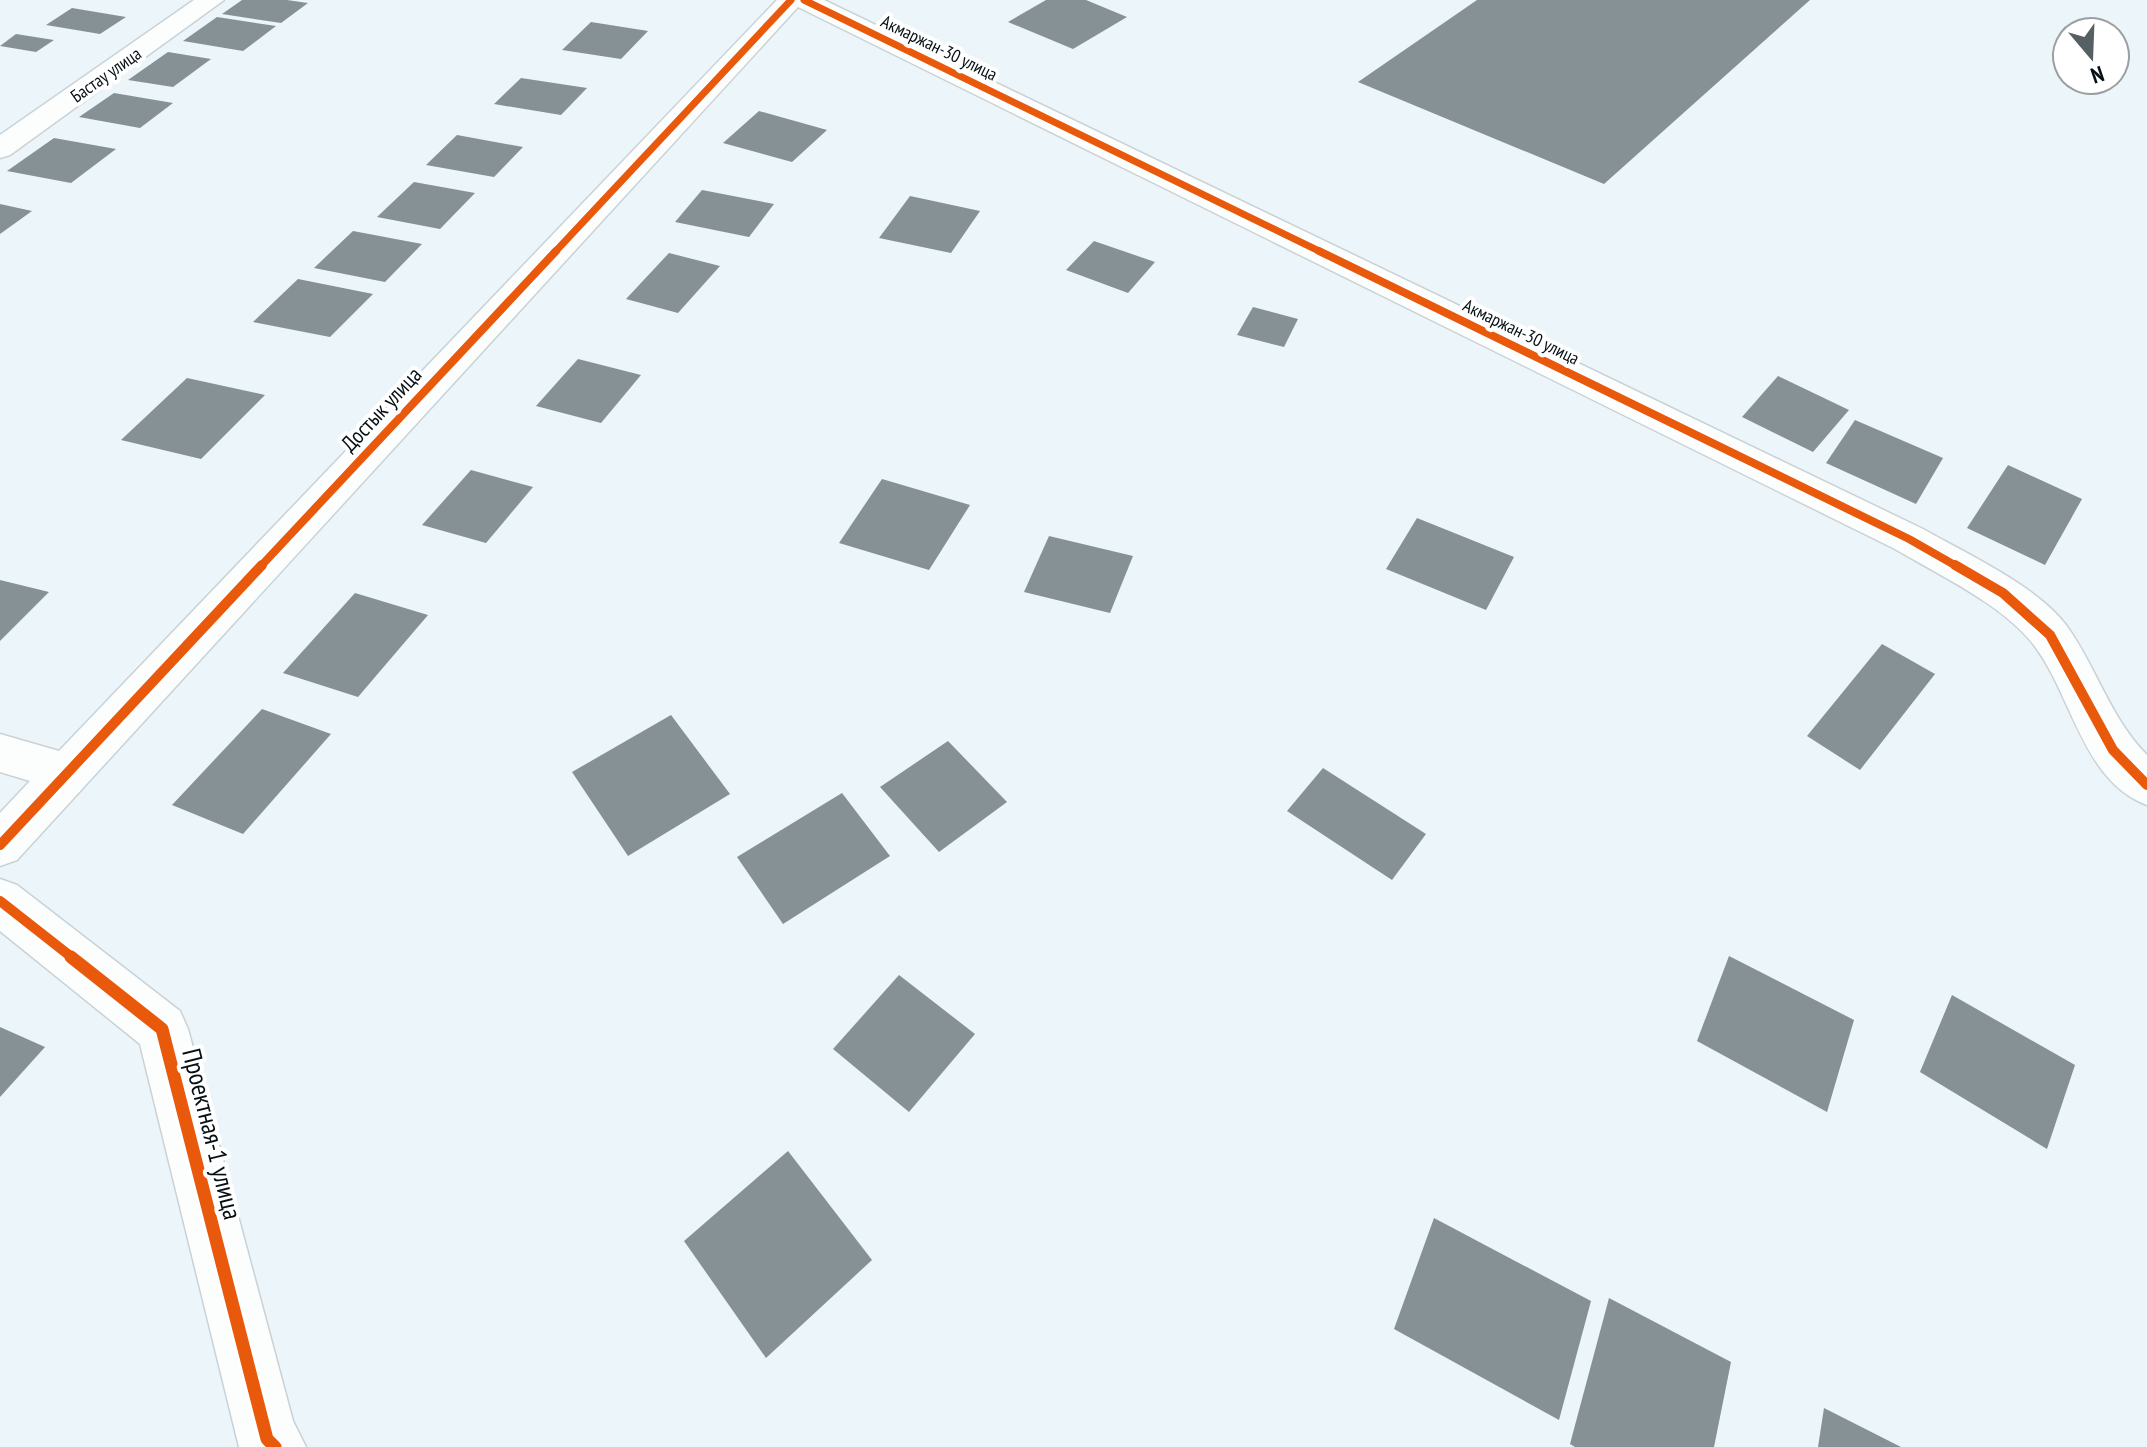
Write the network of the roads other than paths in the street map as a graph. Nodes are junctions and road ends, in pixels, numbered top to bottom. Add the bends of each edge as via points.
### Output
1 (211, 0) edge
2 (791, 0) edge
3 (804, 0) edge
4 (0, 149) edge
5 (0, 753) edge
6 (67, 773) junction
7 (2147, 785) edge
8 (0, 845) edge
9 (0, 901) edge
10 (275, 1447) edge

1 - 4 street, Бастау улица
2 - 6 street, Достык улица
3 - 7 street, Акмаржан-30 улица via 1895,532 2003,593 2050,635 2113,750
5 - 6 street
6 - 8 street, Достык улица
9 - 10 street, Проектная-1 улица via 162,1029 267,1439

